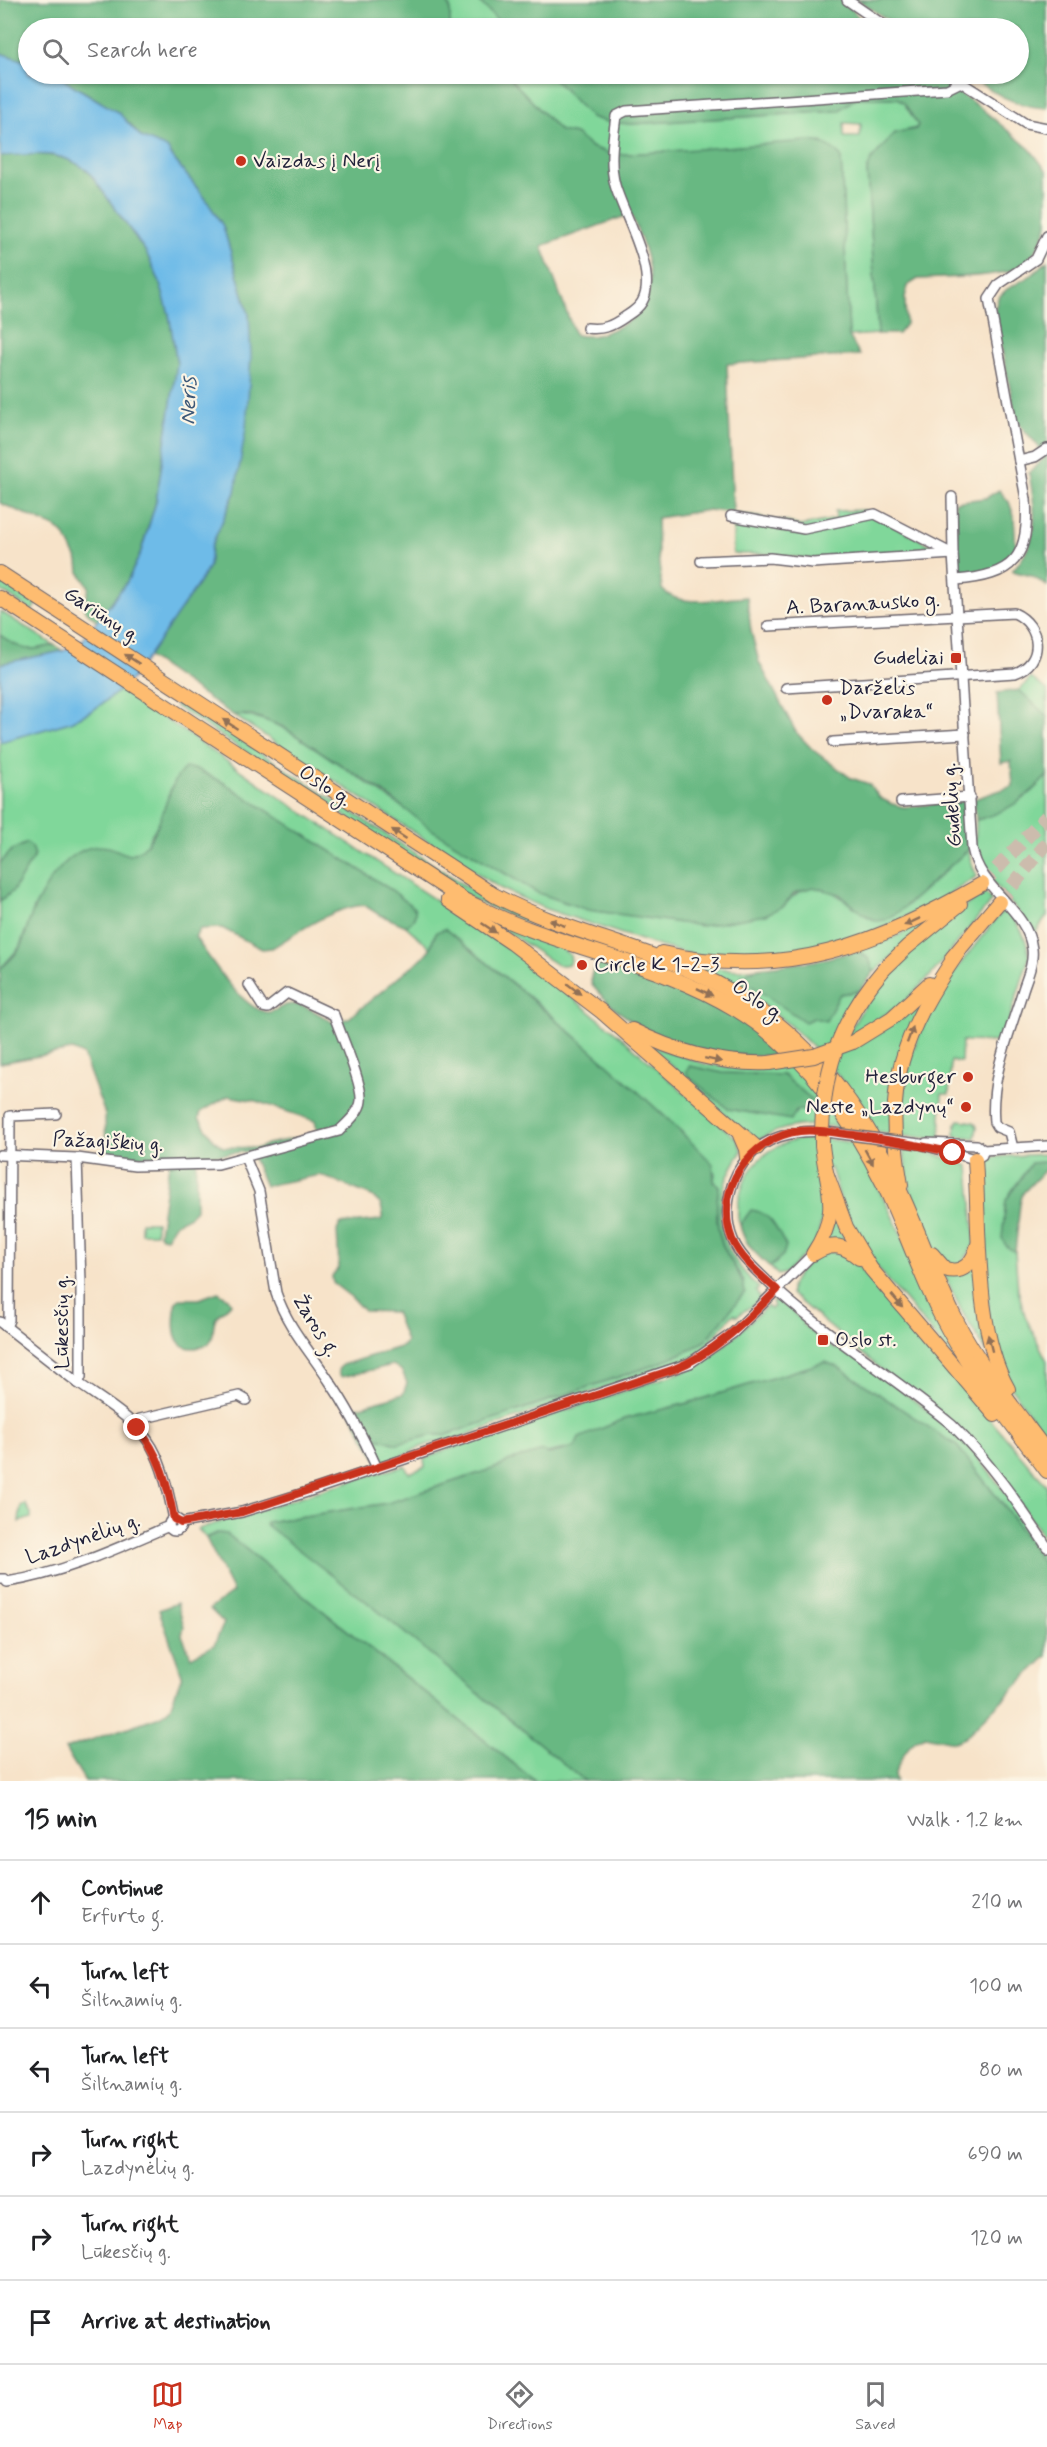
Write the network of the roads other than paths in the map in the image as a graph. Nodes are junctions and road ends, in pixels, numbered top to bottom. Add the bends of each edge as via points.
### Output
1 (847, 0) edge
2 (873, 18) edge
3 (957, 84) edge
4 (964, 84) edge
5 (1047, 128) edge
6 (1047, 236) edge
7 (587, 328) dead end
8 (1047, 449) edge
9 (1019, 461) junction
10 (952, 497) dead end
11 (731, 516) dead end
12 (951, 554) junction
13 (700, 561) dead end
14 (0, 573) edge
15 (956, 580) junction
16 (0, 598) edge
17 (958, 617) junction
18 (768, 626) dead end
19 (962, 678) junction
20 (786, 688) dead end
21 (180, 692) joint
22 (169, 709) joint
23 (964, 734) junction
24 (833, 742) dead end
25 (233, 752) junction
26 (970, 797) junction
27 (901, 802) dead end
28 (999, 902) tunnel mouth
29 (612, 941) junction
30 (959, 951) junction
31 (249, 985) dead end
32 (602, 1012) junction
33 (56, 1114) dead end
34 (1047, 1146) edge
35 (1014, 1148) junction
36 (752, 1153) junction
37 (975, 1153) junction
38 (5, 1155) edge
39 (245, 1157) junction
40 (77, 1158) junction
41 (827, 1175) junction
42 (904, 1199) junction
43 (916, 1228) junction
44 (979, 1240) junction
45 (813, 1254) junction
46 (871, 1269) junction
47 (777, 1290) junction
48 (3, 1324) edge
49 (78, 1383) junction
50 (246, 1400) dead end
51 (134, 1425) junction
52 (1032, 1433) junction
53 (1047, 1452) edge
54 (377, 1468) junction
55 (1047, 1473) edge
56 (175, 1523) junction
57 (1047, 1547) edge
58 (2, 1582) edge

1 - 2 street
3 - 7 street via 947,89 626,111 616,116 612,148 615,184 640,250 646,290 639,308 616,323 607,328
4 - 5 street via 1026,124
6 - 9 street via 1036,259 999,284 989,299
8 - 9 street
9 - 15 street via 1027,529 1019,553 1011,564 995,574
10 - 12 street, Gudelių g.
11 - 12 street via 804,529 874,514
12 - 13 street via 813,563 770,558
12 - 15 street, Gudelių g.
21 -> 14 highway, Gariūnų g.
15 - 17 street, Gudelių g.
16 - 22 highway, Gariūnų g.
17 - 18 street, A. Baranausko g.
17 - 19 street, Gudelių g.
17 - 19 street, A. Baranausko g. via 1014,613 1030,625 1037,642 1036,655 1020,671
19 - 20 street, A. Baranausko g.
19 - 23 street, Gudelių g.
29 -> 21 highway, Oslo g. via 525,911 494,895
22 - 25 highway, Oslo g.
23 - 24 street
23 - 26 street, Gudelių g.
25 -> 32 highway via 512,943
25 -> 55 highway, Oslo g. via 464,900 526,928 682,982 739,1011 784,1046 821,1083 854,1130 954,1339
26 - 27 street
26 - 35 street, Gudelių g. via 972,848 978,870 1017,915 1032,947 1030,967 995,1084 994,1122 1009,1132
28 - 30 highway
41 -> 29 highway, bridge via 822,1104 839,1036 850,1014 884,969 982,885 872,940 787,961 720,963
29 - 42 highway, Oslo g. via 723,987 782,1026 827,1070 846,1095
32 -> 30 highway, bridge via 646,1037 718,1061 770,1063 814,1056 874,1031 907,1007
42 -> 30 highway via 895,1134 898,1077 915,1023
31 - 39 street, Pažagiškių g. via 263,1007 268,1008 287,993 334,1014 361,1095 360,1107 339,1131
32 - 36 highway via 738,1130 746,1149
33 - 38 street via 10,1116
34 - 35 street
35 - 37 street
36 - 37 street, bridge via 788,1133 809,1130
36 - 47 street via 735,1177 730,1194 730,1230 746,1259
37 - 44 highway
38 - 40 street, Pažagiškių g.
38 - 48 street via 9,1320
39 - 40 street, Pažagiškių g. via 218,1164 135,1166
39 - 54 street, Žaros g. via 259,1191 281,1308 336,1391
40 - 49 street, Lūkesčių g. via 81,1283
41 - 45 highway via 830,1220
41 - 46 highway via 846,1227
42 - 43 highway, Oslo g.
43 - 44 highway via 935,1259 951,1271 970,1263
43 - 52 highway, Oslo g. via 957,1321 992,1379
52 -> 44 highway via 993,1355
45 - 46 highway via 829,1246 842,1246
45 - 47 street, Lazdynėlių g.
46 -> 55 highway
47 - 54 street, Lazdynėlių g. via 723,1342 690,1363
47 - 57 street via 972,1444
48 - 49 street
49 - 51 street, Lūkesčių g.
50 - 51 street via 239,1396 140,1419
51 - 56 street, Lūkesčių g. via 157,1457
52 - 53 highway, Oslo g.
54 - 56 street, Lazdynėlių g. via 242,1512
56 - 58 street, Lazdynėlių g. via 70,1565

